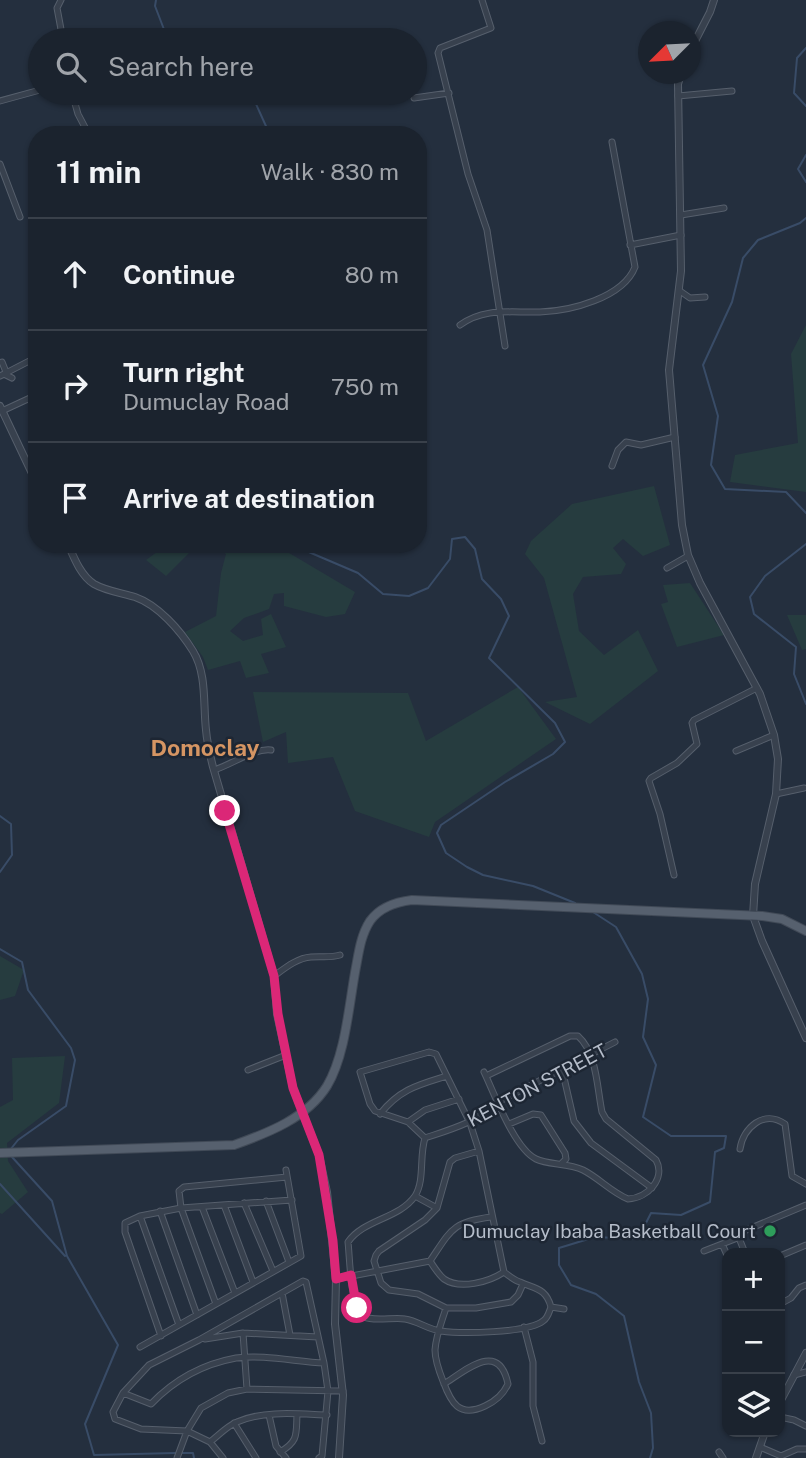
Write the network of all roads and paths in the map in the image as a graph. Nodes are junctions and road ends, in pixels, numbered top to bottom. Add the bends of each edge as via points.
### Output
1 (61, 0) edge
2 (482, 0) edge
3 (714, 0) edge
4 (61, 28) edge
5 (701, 30) edge
6 (680, 84) edge
7 (732, 91) dead end
8 (28, 93) edge
9 (449, 93) junction
10 (427, 96) edge
11 (678, 96) junction
12 (0, 101) edge
13 (75, 105) edge
14 (84, 126) edge
15 (612, 142) dead end
16 (0, 164) edge
17 (724, 208) dead end
18 (681, 215) junction
19 (20, 218) dead end
20 (681, 235) junction
21 (630, 245) junction
22 (680, 291) junction
23 (705, 297) dead end
24 (498, 311) junction
25 (460, 325) dead end
26 (505, 346) dead end
27 (2, 362) dead end
28 (28, 362) edge
29 (3, 374) edge
30 (12, 378) dead end
31 (28, 399) edge
32 (1, 409) edge
33 (676, 437) junction
34 (28, 465) edge
35 (612, 466) dead end
36 (73, 553) edge
37 (688, 556) junction
38 (667, 568) dead end
39 (757, 688) junction
40 (774, 735) junction
41 (271, 750) dead end
42 (736, 751) dead end
43 (214, 770) junction
44 (804, 788) dead end
45 (776, 794) junction
46 (674, 875) dead end
47 (753, 916) junction
48 (806, 931) edge
49 (340, 956) dead end
50 (274, 976) junction
51 (806, 1038) edge
52 (615, 1042) dead end
53 (286, 1055) junction
54 (591, 1055) junction
55 (562, 1069) junction
56 (248, 1070) dead end
57 (447, 1076) junction
58 (458, 1099) junction
59 (498, 1102) junction
60 (302, 1111) junction
61 (380, 1114) junction
62 (408, 1122) junction
63 (470, 1123) junction
64 (509, 1124) junction
65 (425, 1138) junction
66 (740, 1149) dead end
67 (479, 1151) junction
68 (0, 1153) edge
69 (562, 1163) junction
70 (806, 1184) edge
71 (652, 1188) junction
72 (415, 1196) junction
73 (292, 1199) junction
74 (266, 1201) junction
75 (244, 1203) junction
76 (224, 1205) junction
77 (806, 1205) edge
78 (202, 1207) junction
79 (181, 1208) junction
80 (437, 1208) junction
81 (160, 1211) junction
82 (140, 1216) junction
83 (491, 1217) junction
84 (739, 1238) junction
85 (723, 1244) junction
86 (806, 1245) edge
87 (724, 1248) edge
88 (743, 1248) edge
89 (704, 1251) dead end
90 (785, 1254) edge
91 (430, 1261) junction
92 (289, 1262) junction
93 (376, 1270) junction
94 (273, 1271) junction
95 (504, 1272) junction
96 (351, 1275) junction
97 (336, 1279) junction
98 (253, 1282) junction
99 (523, 1284) junction
100 (806, 1285) edge
101 (235, 1293) junction
102 (282, 1293) junction
103 (785, 1301) edge
104 (216, 1304) junction
105 (551, 1307) junction
106 (446, 1308) junction
107 (564, 1309) dead end
108 (197, 1315) junction
109 (179, 1325) junction
110 (524, 1327) junction
111 (439, 1331) junction
112 (243, 1333) junction
113 (290, 1335) junction
114 (161, 1336) junction
115 (318, 1337) junction
116 (199, 1340) junction
117 (140, 1348) dead end
118 (806, 1353) edge
119 (245, 1357) junction
120 (324, 1363) junction
121 (806, 1372) edge
122 (794, 1375) junction
123 (444, 1384) junction
124 (247, 1389) junction
125 (785, 1391) edge
126 (326, 1392) junction
127 (122, 1393) junction
128 (343, 1393) junction
129 (297, 1414) junction
130 (269, 1415) junction
131 (327, 1416) junction
132 (785, 1418) edge
133 (234, 1423) junction
134 (806, 1426) edge
135 (186, 1434) junction
136 (763, 1437) edge
137 (542, 1440) dead end
138 (210, 1442) junction
139 (760, 1447) junction
140 (806, 1449) edge
141 (280, 1452) junction
142 (177, 1458) edge
143 (223, 1458) edge
144 (256, 1458) edge
145 (286, 1458) edge
146 (319, 1458) edge
147 (339, 1458) edge
148 (756, 1458) edge

1 - 4 street via 57,8
2 - 9 street via 491,28 440,48 438,53
3 - 5 street
6 - 11 street
7 - 11 street
8 - 12 street
9 - 10 street
9 - 24 street via 487,230
11 - 18 street
13 - 14 street
15 - 21 street
16 - 19 street
17 - 18 street
18 - 20 street
20 - 21 street
20 - 22 street
21 - 24 street via 635,267 612,294 564,309
22 - 23 street via 690,298
22 - 33 street via 669,370
24 - 25 street via 471,317
24 - 26 street
27 - 29 street
28 - 29 street
29 - 30 street
31 - 32 street
32 - 34 street
33 - 35 street via 640,445 626,442
33 - 37 street
36 - 43 street via 94,584 155,608 194,652 202,678
37 - 38 street
37 - 39 street
39 - 40 street
39 - 46 street via 694,720 698,744 649,781
40 - 42 street
40 - 45 street
41 - 43 street via 260,749
43 - 50 street
44 - 45 street
45 - 47 street via 755,884
47 - 48 main road via 782,919
47 - 51 street
47 - 60 main road via 412,900 394,903 375,916 362,937 338,1059 327,1086
49 - 50 street via 309,957
50 - 53 street
52 - 54 street, KENTON STREET
53 - 56 street
53 - 60 street
54 - 55 street, KENTON STREET
54 - 59 street via 578,1036 570,1036 485,1074
54 - 71 street via 606,1119 660,1166 661,1174
55 - 59 street, KENTON STREET
55 - 71 street via 575,1121 591,1143
57 - 58 street
57 - 61 street via 412,1086
57 - 61 street via 434,1052 360,1072 370,1104
58 - 62 street via 425,1110
58 - 63 street
59 - 63 street, KENTON STREET
59 - 64 street
60 - 68 main road via 270,1132 234,1145
60 - 97 street via 319,1155
61 - 62 street
62 - 65 street
63 - 65 street, KENTON STREET
63 - 67 street
64 - 69 street via 517,1144 537,1160
64 - 69 street via 541,1115 565,1153
65 - 72 street via 421,1182
66 - 70 street via 742,1137 755,1124 780,1120 789,1139 792,1177
67 - 80 street via 450,1162
67 - 83 street
69 - 71 street via 589,1173 628,1199
72 - 80 street
72 - 96 street via 353,1235 348,1242
73 - 74 street
73 - 79 street via 286,1173 184,1187 178,1193
73 - 92 street via 301,1256
74 - 75 street
74 - 92 street
75 - 76 street
75 - 94 street
76 - 78 street
76 - 98 street
77 - 84 street via 744,1231
78 - 79 street
78 - 101 street
79 - 81 street
79 - 104 street
80 - 93 street via 379,1251
81 - 82 street
81 - 108 street
82 - 109 street
82 - 114 street via 124,1228
83 - 91 street via 459,1224
83 - 95 street
84 - 85 street
84 - 88 street
85 - 87 street
85 - 89 street
86 - 90 street
91 - 93 street
91 - 95 street via 437,1273 451,1282 483,1282
92 - 94 street
93 - 96 street
93 - 106 street via 389,1290 418,1294
94 - 98 street
95 - 99 street
96 - 97 street
96 - 111 street via 362,1316 409,1319
97 - 128 street via 335,1324
98 - 101 street
99 - 105 street via 541,1289
99 - 106 street via 511,1302
100 - 103 street
101 - 104 street
102 - 113 street
102 - 115 street via 306,1282
102 - 116 street
104 - 108 street
105 - 107 street
105 - 110 street via 543,1321
106 - 111 street
108 - 109 street
109 - 114 street
110 - 111 street via 477,1333
110 - 137 street via 533,1363 533,1406
111 - 123 street via 435,1351
112 - 113 street
112 - 116 street
112 - 119 street
113 - 115 street
114 - 117 street
115 - 120 street
116 - 127 street via 149,1365
118 - 122 street
119 - 120 street
119 - 124 street
119 - 127 street via 186,1376 151,1404
120 - 126 street
121 - 122 street
122 - 125 street
123 - 123 street via 484,1360 500,1366 508,1384 491,1403 465,1410 455,1406
124 - 126 street
124 - 135 street via 228,1393 201,1408
126 - 128 street
126 - 131 street
127 - 135 street via 113,1412 115,1419 141,1429
128 - 147 street
129 - 130 street
129 - 131 street
129 - 141 street via 292,1445
130 - 133 street
130 - 141 street
131 - 146 street
132 - 134 street
133 - 138 street
133 - 144 street
135 - 138 street
135 - 142 street
136 - 139 street
138 - 143 street
139 - 140 street via 781,1456
139 - 148 street
141 - 145 street

